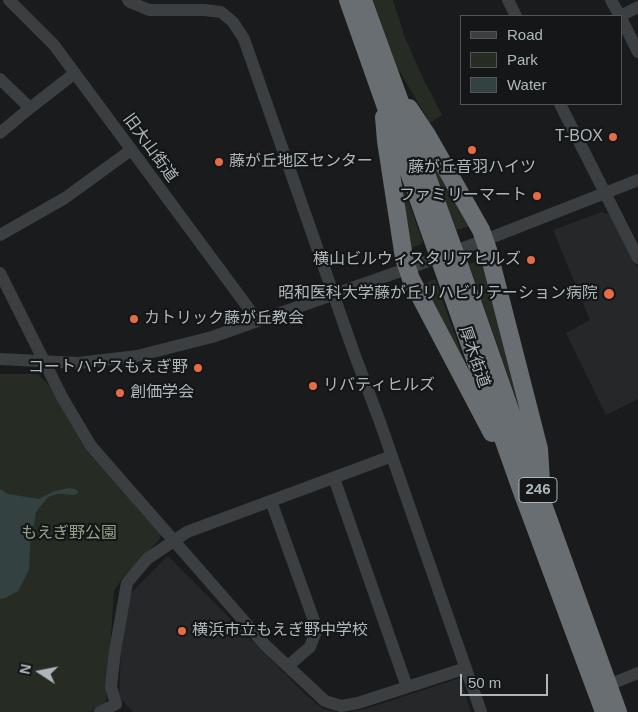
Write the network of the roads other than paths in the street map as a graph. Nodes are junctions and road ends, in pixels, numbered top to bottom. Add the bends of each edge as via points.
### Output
1 (9, 0) edge
2 (128, 0) edge
3 (348, 0) edge
4 (363, 0) edge
5 (508, 0) edge
6 (611, 0) edge
7 (638, 7) edge
8 (516, 15) edge
9 (619, 15) edge
10 (622, 15) edge
11 (623, 22) edge
12 (638, 52) edge
13 (75, 73) junction
14 (0, 79) edge
15 (388, 90) junction
16 (561, 105) edge
17 (30, 108) junction
18 (0, 133) edge
19 (131, 150) junction
20 (638, 180) edge
21 (606, 194) junction
22 (0, 235) edge
23 (485, 240) junction
24 (638, 258) edge
25 (408, 269) junction
26 (452, 270) junction
27 (0, 273) edge
28 (334, 295) junction
29 (258, 321) junction
30 (0, 359) edge
31 (45, 362) junction
32 (392, 456) junction
33 (334, 478) junction
34 (521, 489) junction
35 (271, 501) junction
36 (544, 507) junction
37 (175, 541) junction
38 (288, 666) junction
39 (466, 668) junction
40 (638, 674) edge
41 (608, 685) junction
42 (407, 687) junction
43 (119, 708) edge
44 (100, 712) edge
45 (481, 712) edge
46 (604, 712) edge
47 (618, 712) edge

1 - 13 street, 旧大山街道 via 54,45
2 - 28 street via 149,10 221,12 233,22 244,39
3 - 15 highway, 厚木街道 / 246
4 - 15 highway, 厚木街道 / 246
5 - 8 street
6 - 9 street
7 - 10 street
11 - 12 street
13 - 17 street
13 - 19 street, 旧大山街道
14 - 17 street
15 - 23 highway via 427,135
15 - 25 highway via 386,141
15 - 26 highway, 厚木街道 / 246
16 - 21 street
17 - 18 street
19 - 22 street via 65,198
19 - 29 street, 旧大山街道
20 - 21 street
21 - 23 street
21 - 24 street
23 - 25 street
23 - 36 highway via 539,449
25 - 28 street
25 - 34 highway
26 - 34 highway, 厚木街道 / 246
26 - 36 highway, 厚木街道 / 246
27 - 31 street
28 - 29 street
28 - 32 street
29 - 31 street via 212,337 137,356 78,363
30 - 31 street
31 - 37 street via 91,446
32 - 33 street
32 - 39 street
33 - 35 street
33 - 42 street
34 - 46 highway, 厚木街道 / 246
35 - 37 street via 187,532
35 - 38 street via 317,629 310,647
36 - 41 highway, 厚木街道 / 246
37 - 38 street
37 - 43 street via 147,559 127,583 111,687
38 - 42 street via 325,701 341,706 358,704
39 - 42 street
39 - 45 street
40 - 41 street
41 - 47 highway, 厚木街道 / 246
43 - 44 street

